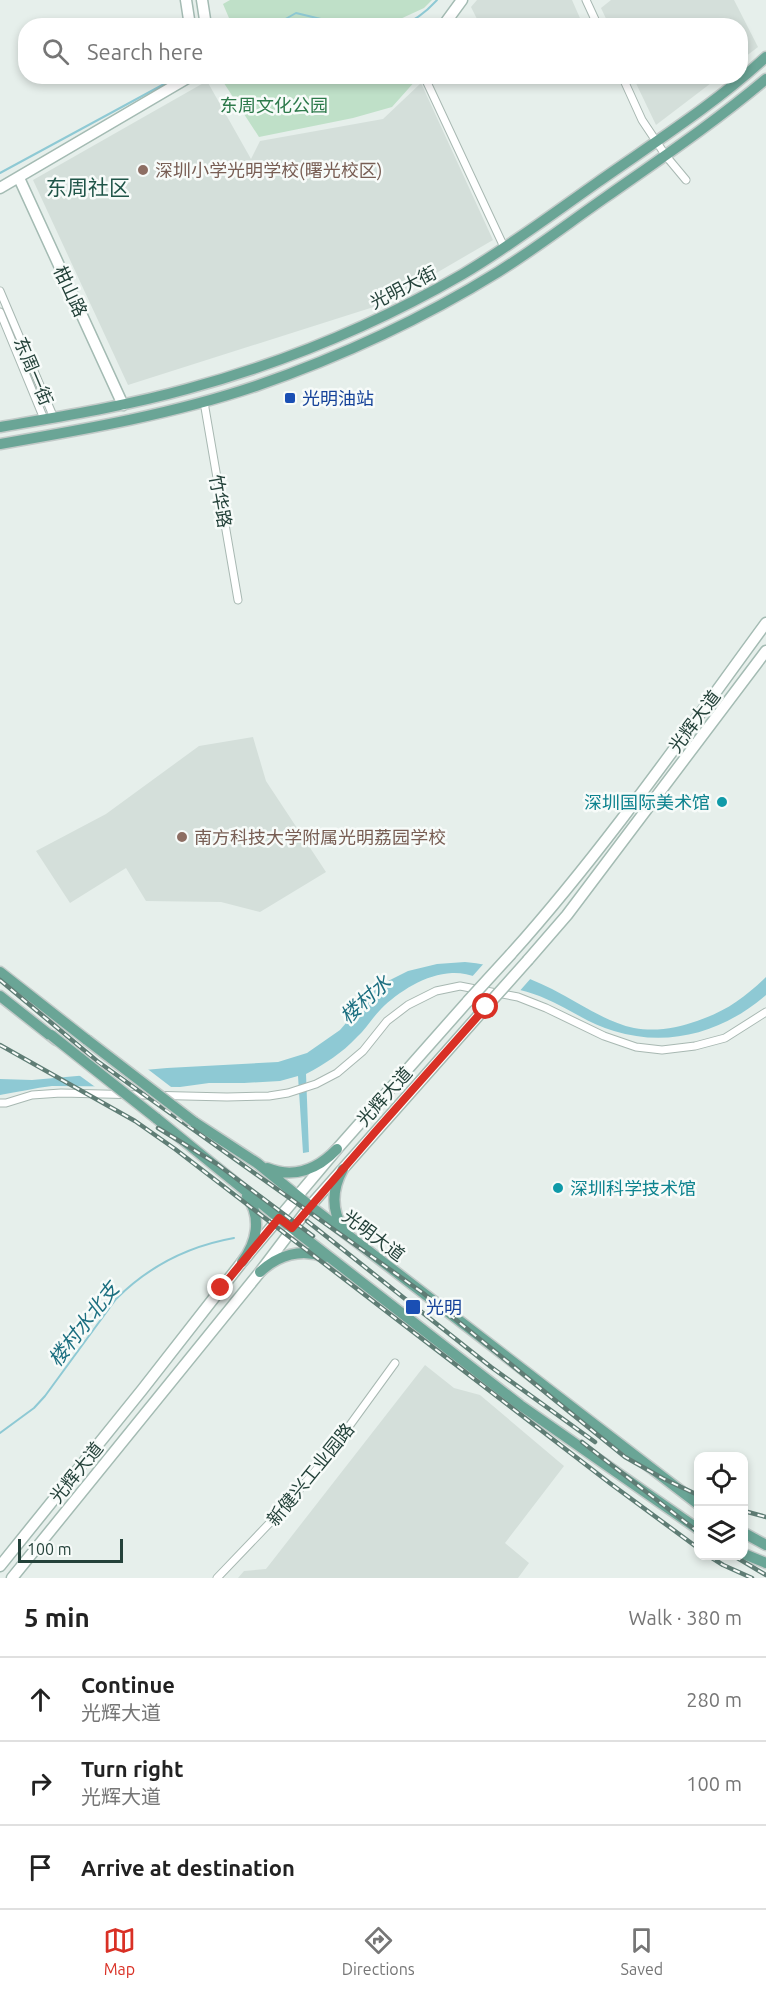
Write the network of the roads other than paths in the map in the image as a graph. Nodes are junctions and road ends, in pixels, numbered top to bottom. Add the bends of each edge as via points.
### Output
1 (186, 0) edge
2 (202, 0) edge
3 (462, 0) edge
4 (586, 0) edge
5 (189, 18) edge
6 (205, 18) edge
7 (449, 18) edge
8 (594, 18) edge
9 (766, 57) edge
10 (748, 71) edge
11 (766, 79) edge
12 (178, 84) edge
13 (428, 84) edge
14 (626, 84) edge
15 (732, 84) edge
16 (656, 142) junction
17 (666, 156) junction
18 (19, 178) junction
19 (686, 180) dead end
20 (0, 188) edge
21 (504, 247) junction
22 (0, 291) edge
23 (3, 305) edge
24 (0, 312) edge
25 (204, 402) junction
26 (123, 405) junction
27 (49, 418) junction
28 (0, 427) edge
29 (0, 444) edge
30 (238, 600) dead end
31 (766, 623) edge
32 (766, 651) edge
33 (0, 972) edge
34 (0, 996) edge
35 (766, 1012) edge
36 (51, 1035) dead end
37 (92, 1068) dead end
38 (0, 1103) edge
39 (336, 1149) junction
40 (257, 1163) junction
41 (343, 1170) junction
42 (237, 1185) junction
43 (297, 1195) junction
44 (310, 1206) junction
45 (279, 1218) junction
46 (292, 1228) junction
47 (349, 1236) junction
48 (242, 1262) junction
49 (337, 1263) junction
50 (260, 1272) junction
51 (395, 1363) dead end
52 (694, 1500) edge
53 (694, 1526) edge
54 (748, 1535) edge
55 (766, 1545) edge
56 (748, 1556) edge
57 (766, 1563) edge
58 (0, 1566) edge
59 (12, 1578) edge
60 (217, 1578) edge

1 - 5 main road
2 - 6 main road
3 - 7 main road
4 - 8 street
9 - 10 main road, 光明大街
11 - 17 main road, 光明大街
12 - 18 main road
13 - 21 street
14 - 16 street
15 - 16 main road, 光明大街
16 - 17 street
16 - 21 main road, 光明大街
17 - 19 street
17 - 25 main road, 光明大街 via 499,271 440,305 322,362
18 - 20 main road
18 - 26 main road, 柑山路
21 - 26 main road, 光明大街 via 403,306 315,346 218,381
22 - 23 street, 东周一街
23 - 27 street, 东周一街
24 - 27 street, 东周一街
25 - 29 main road, 光明大街 via 124,422
25 - 30 street, 竹华路
26 - 27 main road, 光明大街
27 - 28 main road, 光明大街
31 - 39 main road, 光辉大道, bridge via 540,921
32 - 41 main road, 光辉大道, bridge via 567,915
33 - 40 main road, 光明大道, bridge via 195,1122
34 - 37 main road
35 - 38 street via 725,1038 662,1050 636,1047 604,1036 518,998 460,986 436,991 408,1005 337,1073 288,1093 227,1097 61,1093
36 - 42 main road, bridge
39 - 40 main road via 314,1168 300,1172 277,1172
39 - 43 main road, 光辉大道
40 - 43 main road, 光明大道
41 - 44 main road, 光辉大道
41 - 47 main road via 334,1191 334,1203
42 - 45 main road
42 - 48 main road via 251,1201 256,1222 253,1244
43 - 44 main road, 光明大道
43 - 45 main road, 光辉大道
44 - 46 main road, 光辉大道
44 - 47 main road, 光明大道
45 - 46 main road
45 - 48 main road, 光辉大道
46 - 49 main road
46 - 50 main road, 光辉大道
47 - 52 main road, 光明大道
48 - 58 main road, 光辉大道
49 - 50 main road via 320,1255 301,1253 274,1261
49 - 53 main road via 520,1406
50 - 59 main road, 光辉大道
51 - 60 street, 新健兴工业园路 via 326,1458
54 - 55 main road
56 - 57 main road

